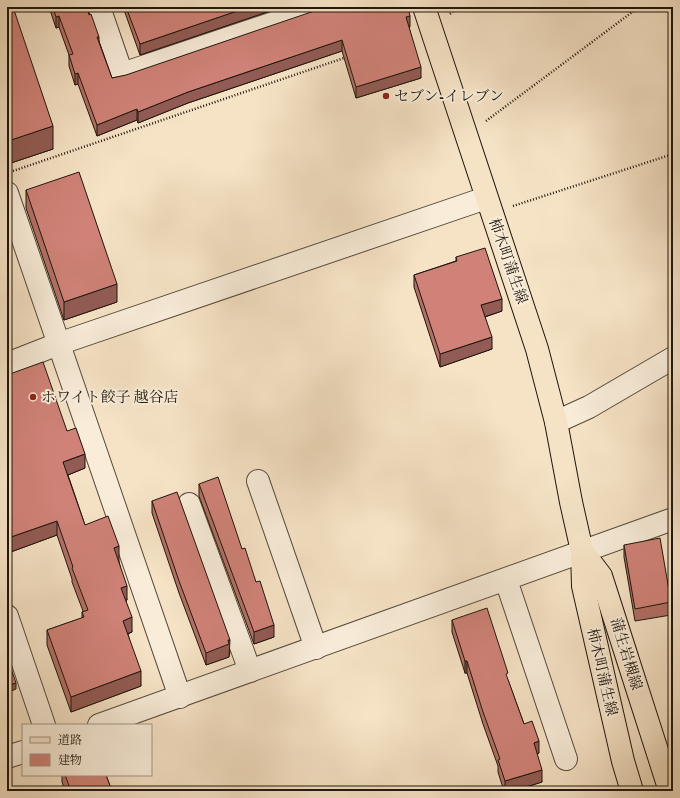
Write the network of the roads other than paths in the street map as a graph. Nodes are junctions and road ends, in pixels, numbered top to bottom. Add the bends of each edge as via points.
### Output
1 (99, 7) edge
2 (321, 7) edge
3 (424, 7) edge
4 (7, 193) edge
5 (486, 198) junction
6 (58, 344) junction
7 (673, 358) edge
8 (7, 364) edge
9 (556, 422) junction
10 (258, 481) dead end
11 (189, 504) dead end
12 (673, 519) edge
13 (575, 520) joint
14 (582, 551) junction
15 (506, 580) junction
16 (7, 616) edge
17 (316, 648) junction
18 (250, 672) junction
19 (180, 697) junction
20 (44, 724) edge
21 (102, 724) edge
22 (22, 752) edge
23 (7, 757) edge
24 (566, 759) dead end
25 (632, 791) edge
26 (670, 791) edge

1 - 2 street via 122,74
3 - 5 main road, 柿木町蒲生線
4 - 6 street
5 - 6 street
5 - 9 main road, 柿木町蒲生線 via 537,349
6 - 8 street
6 - 19 street
7 - 9 street via 589,407
9 - 13 main road, 柿木町蒲生線
10 - 17 street
11 - 18 street
12 - 14 street
13 - 14 main road, 蒲生岩槻線
14 - 15 street
14 - 25 main road, 柿木町蒲生線 via 584,593
14 - 26 main road, 蒲生岩槻線 via 602,576
15 - 17 street
15 - 24 street
16 - 20 street
17 - 18 street
18 - 19 street
19 - 21 street
22 - 23 street

